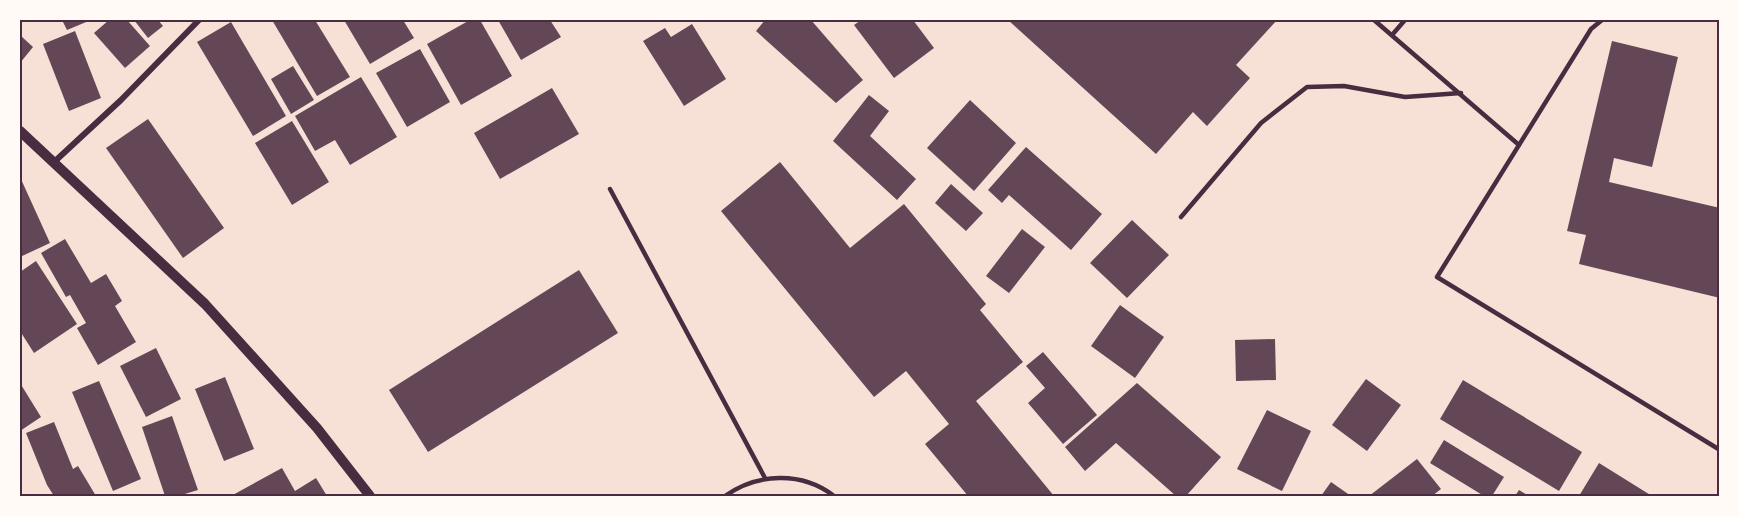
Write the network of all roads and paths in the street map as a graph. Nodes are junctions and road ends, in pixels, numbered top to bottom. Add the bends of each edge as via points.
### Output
1 (199, 20) edge
2 (1374, 20) edge
3 (1406, 20) edge
4 (1602, 20) edge
5 (1392, 35) junction
6 (1461, 93) junction
7 (20, 131) edge
8 (1519, 145) junction
9 (53, 163) junction
10 (610, 189) dead end
11 (1181, 217) dead end
12 (1719, 450) edge
13 (765, 478) junction
14 (370, 496) edge
15 (725, 496) edge
16 (834, 496) edge

1 - 9 street
2 - 5 lane
3 - 5 lane
4 - 8 lane via 1591,29
5 - 6 lane
6 - 8 lane
6 - 11 lane via 1405,97 1344,86 1307,87 1261,123
7 - 9 street
8 - 12 lane via 1437,277
9 - 14 street via 204,304 317,428
10 - 13 lane
13 - 15 lane
13 - 16 lane via 787,477 808,482

